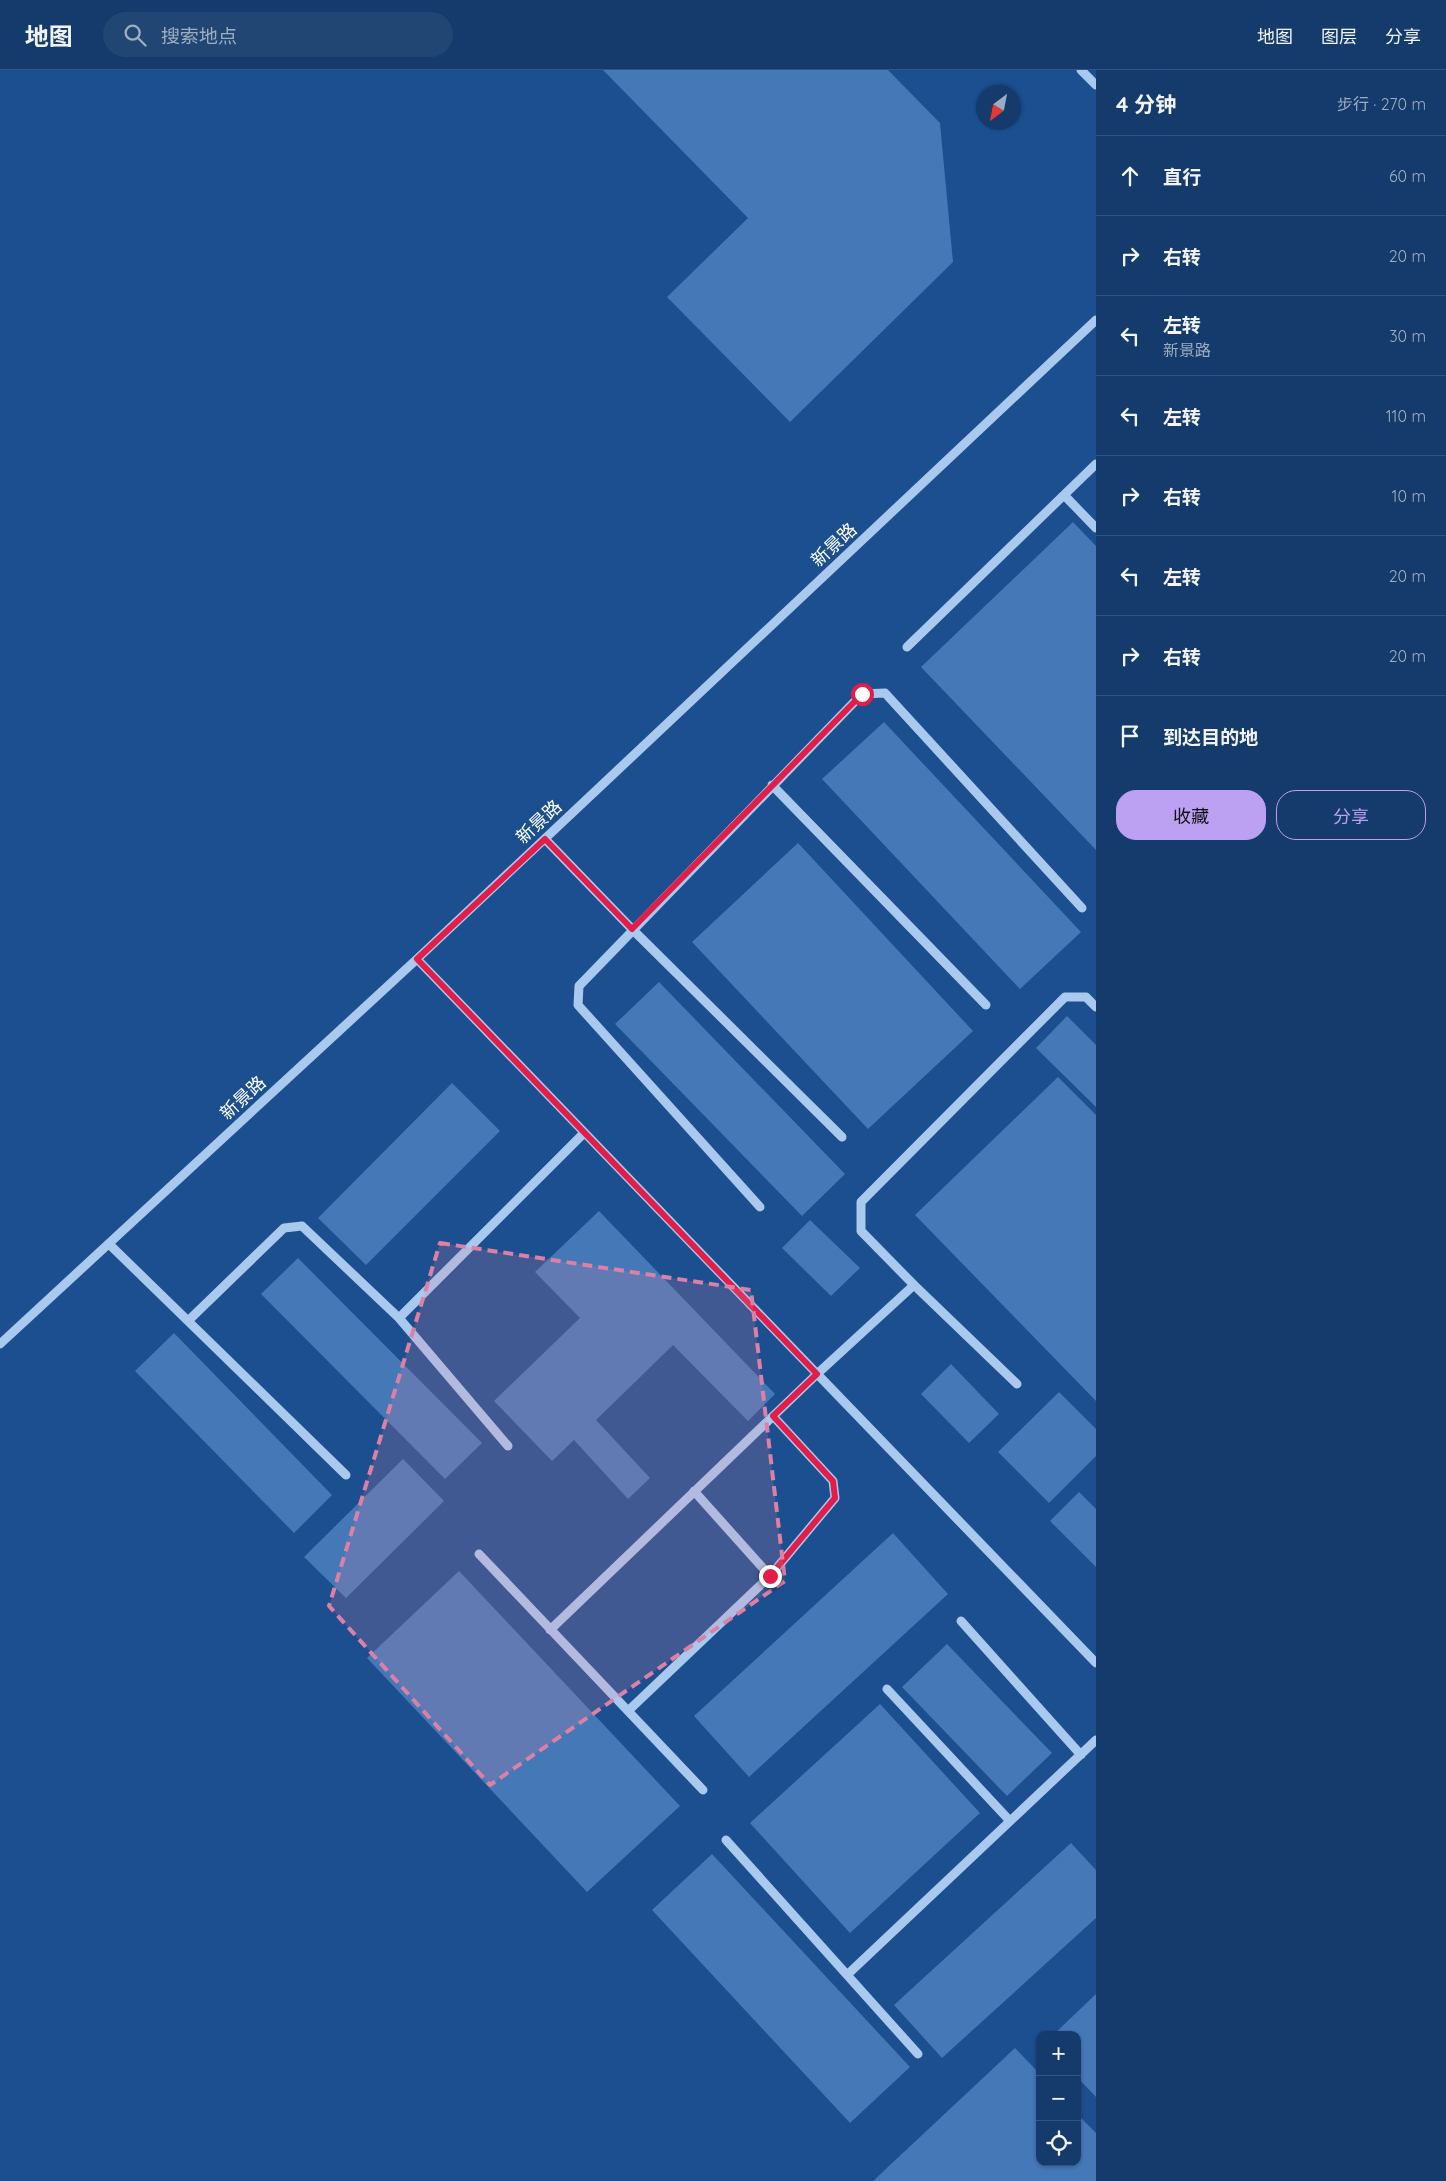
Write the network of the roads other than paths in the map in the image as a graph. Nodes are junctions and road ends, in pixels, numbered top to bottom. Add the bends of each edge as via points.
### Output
1 (1081, 70) edge
2 (1096, 85) edge
3 (1096, 320) edge
4 (1096, 464) edge
5 (1064, 494) junction
6 (1096, 528) edge
7 (907, 647) dead end
8 (772, 785) junction
9 (545, 839) junction
10 (1082, 908) dead end
11 (632, 929) junction
12 (417, 959) junction
13 (986, 1005) dead end
14 (1096, 1007) edge
15 (584, 1133) junction
16 (842, 1137) dead end
17 (760, 1206) dead end
18 (109, 1244) junction
19 (914, 1285) junction
20 (399, 1318) junction
21 (189, 1320) junction
22 (0, 1344) edge
23 (817, 1374) junction
24 (1017, 1384) dead end
25 (773, 1416) junction
26 (508, 1446) dead end
27 (346, 1475) dead end
28 (694, 1491) junction
29 (478, 1554) dead end
30 (770, 1576) junction
31 (961, 1621) dead end
32 (550, 1630) junction
33 (1096, 1663) edge
34 (887, 1689) dead end
35 (628, 1711) junction
36 (1096, 1740) edge
37 (1081, 1755) junction
38 (703, 1790) dead end
39 (1010, 1821) junction
40 (726, 1840) dead end
41 (847, 1975) junction
42 (918, 2054) dead end

1 - 2 street
3 - 9 street, 新景路
4 - 5 street
5 - 6 street
5 - 7 street
8 - 10 street via 862,694 885,693
8 - 11 street
8 - 13 street
9 - 11 street
9 - 12 street, 新景路
11 - 16 street
11 - 17 street via 579,986 578,1005
12 - 15 street
12 - 18 street, 新景路
14 - 19 street via 1086,997 1066,997 861,1202 860,1231
15 - 20 street
15 - 23 street
18 - 21 street
18 - 22 street, 新景路
19 - 23 street
19 - 24 street
20 - 21 street via 302,1226 284,1228
20 - 26 street
21 - 27 street
23 - 25 street
23 - 33 street
25 - 28 street
25 - 30 street via 833,1481 835,1498
28 - 30 street
28 - 32 street
29 - 32 street
30 - 35 street
31 - 37 street
32 - 35 street
34 - 39 street
35 - 38 street
36 - 37 street
37 - 39 street
39 - 41 street
40 - 41 street
41 - 42 street

